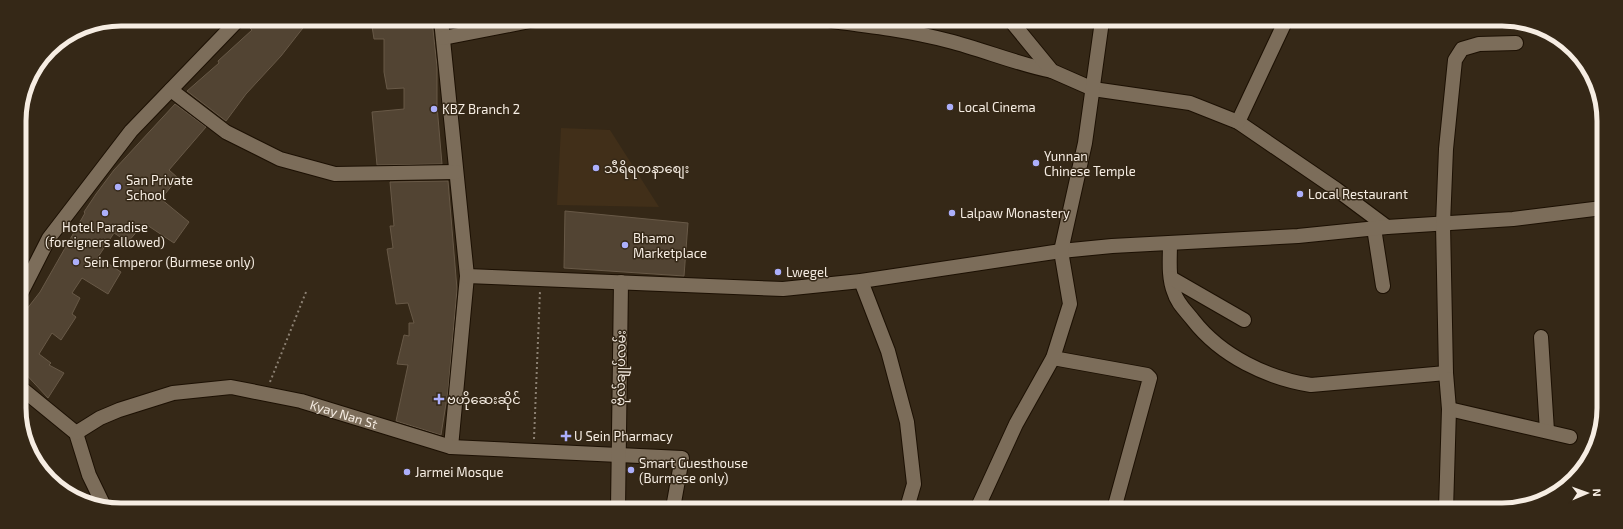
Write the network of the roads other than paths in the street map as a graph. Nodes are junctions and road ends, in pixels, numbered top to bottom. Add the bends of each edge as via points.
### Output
1 (232, 26) edge
2 (442, 26) edge
3 (504, 26) edge
4 (873, 26) edge
5 (1015, 26) edge
6 (1101, 26) edge
7 (1283, 26) edge
8 (443, 38) junction
9 (1516, 43) dead end
10 (1052, 72) junction
11 (1093, 89) junction
12 (171, 90) junction
13 (1238, 122) junction
14 (456, 172) junction
15 (1597, 209) edge
16 (1443, 224) junction
17 (1380, 228) junction
18 (1170, 243) junction
19 (1061, 251) junction
20 (467, 276) junction
21 (1171, 278) junction
22 (861, 281) junction
23 (621, 282) junction
24 (26, 283) edge
25 (1383, 286) dead end
26 (1244, 320) dead end
27 (1541, 337) dead end
28 (1053, 358) junction
29 (1446, 373) junction
30 (26, 392) edge
31 (1449, 409) junction
32 (1547, 431) junction
33 (76, 433) junction
34 (1570, 437) dead end
35 (451, 448) junction
36 (618, 455) junction
37 (101, 501) edge
38 (618, 503) edge
39 (674, 503) edge
40 (908, 503) edge
41 (979, 503) edge
42 (1116, 503) edge
43 (1446, 503) edge

1 - 12 street
2 - 8 street
3 - 8 street
4 - 10 street via 950,41 1022,65
5 - 10 street
6 - 11 street
7 - 13 street
8 - 14 street
9 - 16 street via 1479,44 1462,49 1455,60 1446,149
10 - 11 street
11 - 13 street via 1190,103
11 - 19 street via 1085,143
12 - 14 street via 226,132 280,159 335,174
12 - 24 street via 131,131 49,238
13 - 17 street via 1336,189
14 - 20 street
15 - 16 street
16 - 17 street
16 - 29 street
17 - 18 street via 1298,236
17 - 25 street
18 - 19 street via 1140,243
18 - 21 street
19 - 22 street
19 - 28 street via 1070,304
20 - 23 street
20 - 35 street
21 - 26 street
21 - 29 street via 1179,303 1212,340 1252,367 1290,382 1334,385
22 - 23 street via 783,289
22 - 40 street via 888,351 907,422 914,484
23 - 36 street, ဗိုလ်ချုပ်လမ်း
27 - 32 street
28 - 41 street via 1016,424
28 - 42 street via 1147,375 1150,378
29 - 31 street
30 - 33 street
31 - 32 street
31 - 43 street
32 - 34 street
33 - 35 street, Kyay Nan St via 119,410 173,394 231,387 301,401
33 - 37 street via 89,475
35 - 36 street, Kyay Nan St
36 - 38 street, ဗိုလ်ချုပ်လမ်း
36 - 39 street, Kyay Nan St via 682,458

